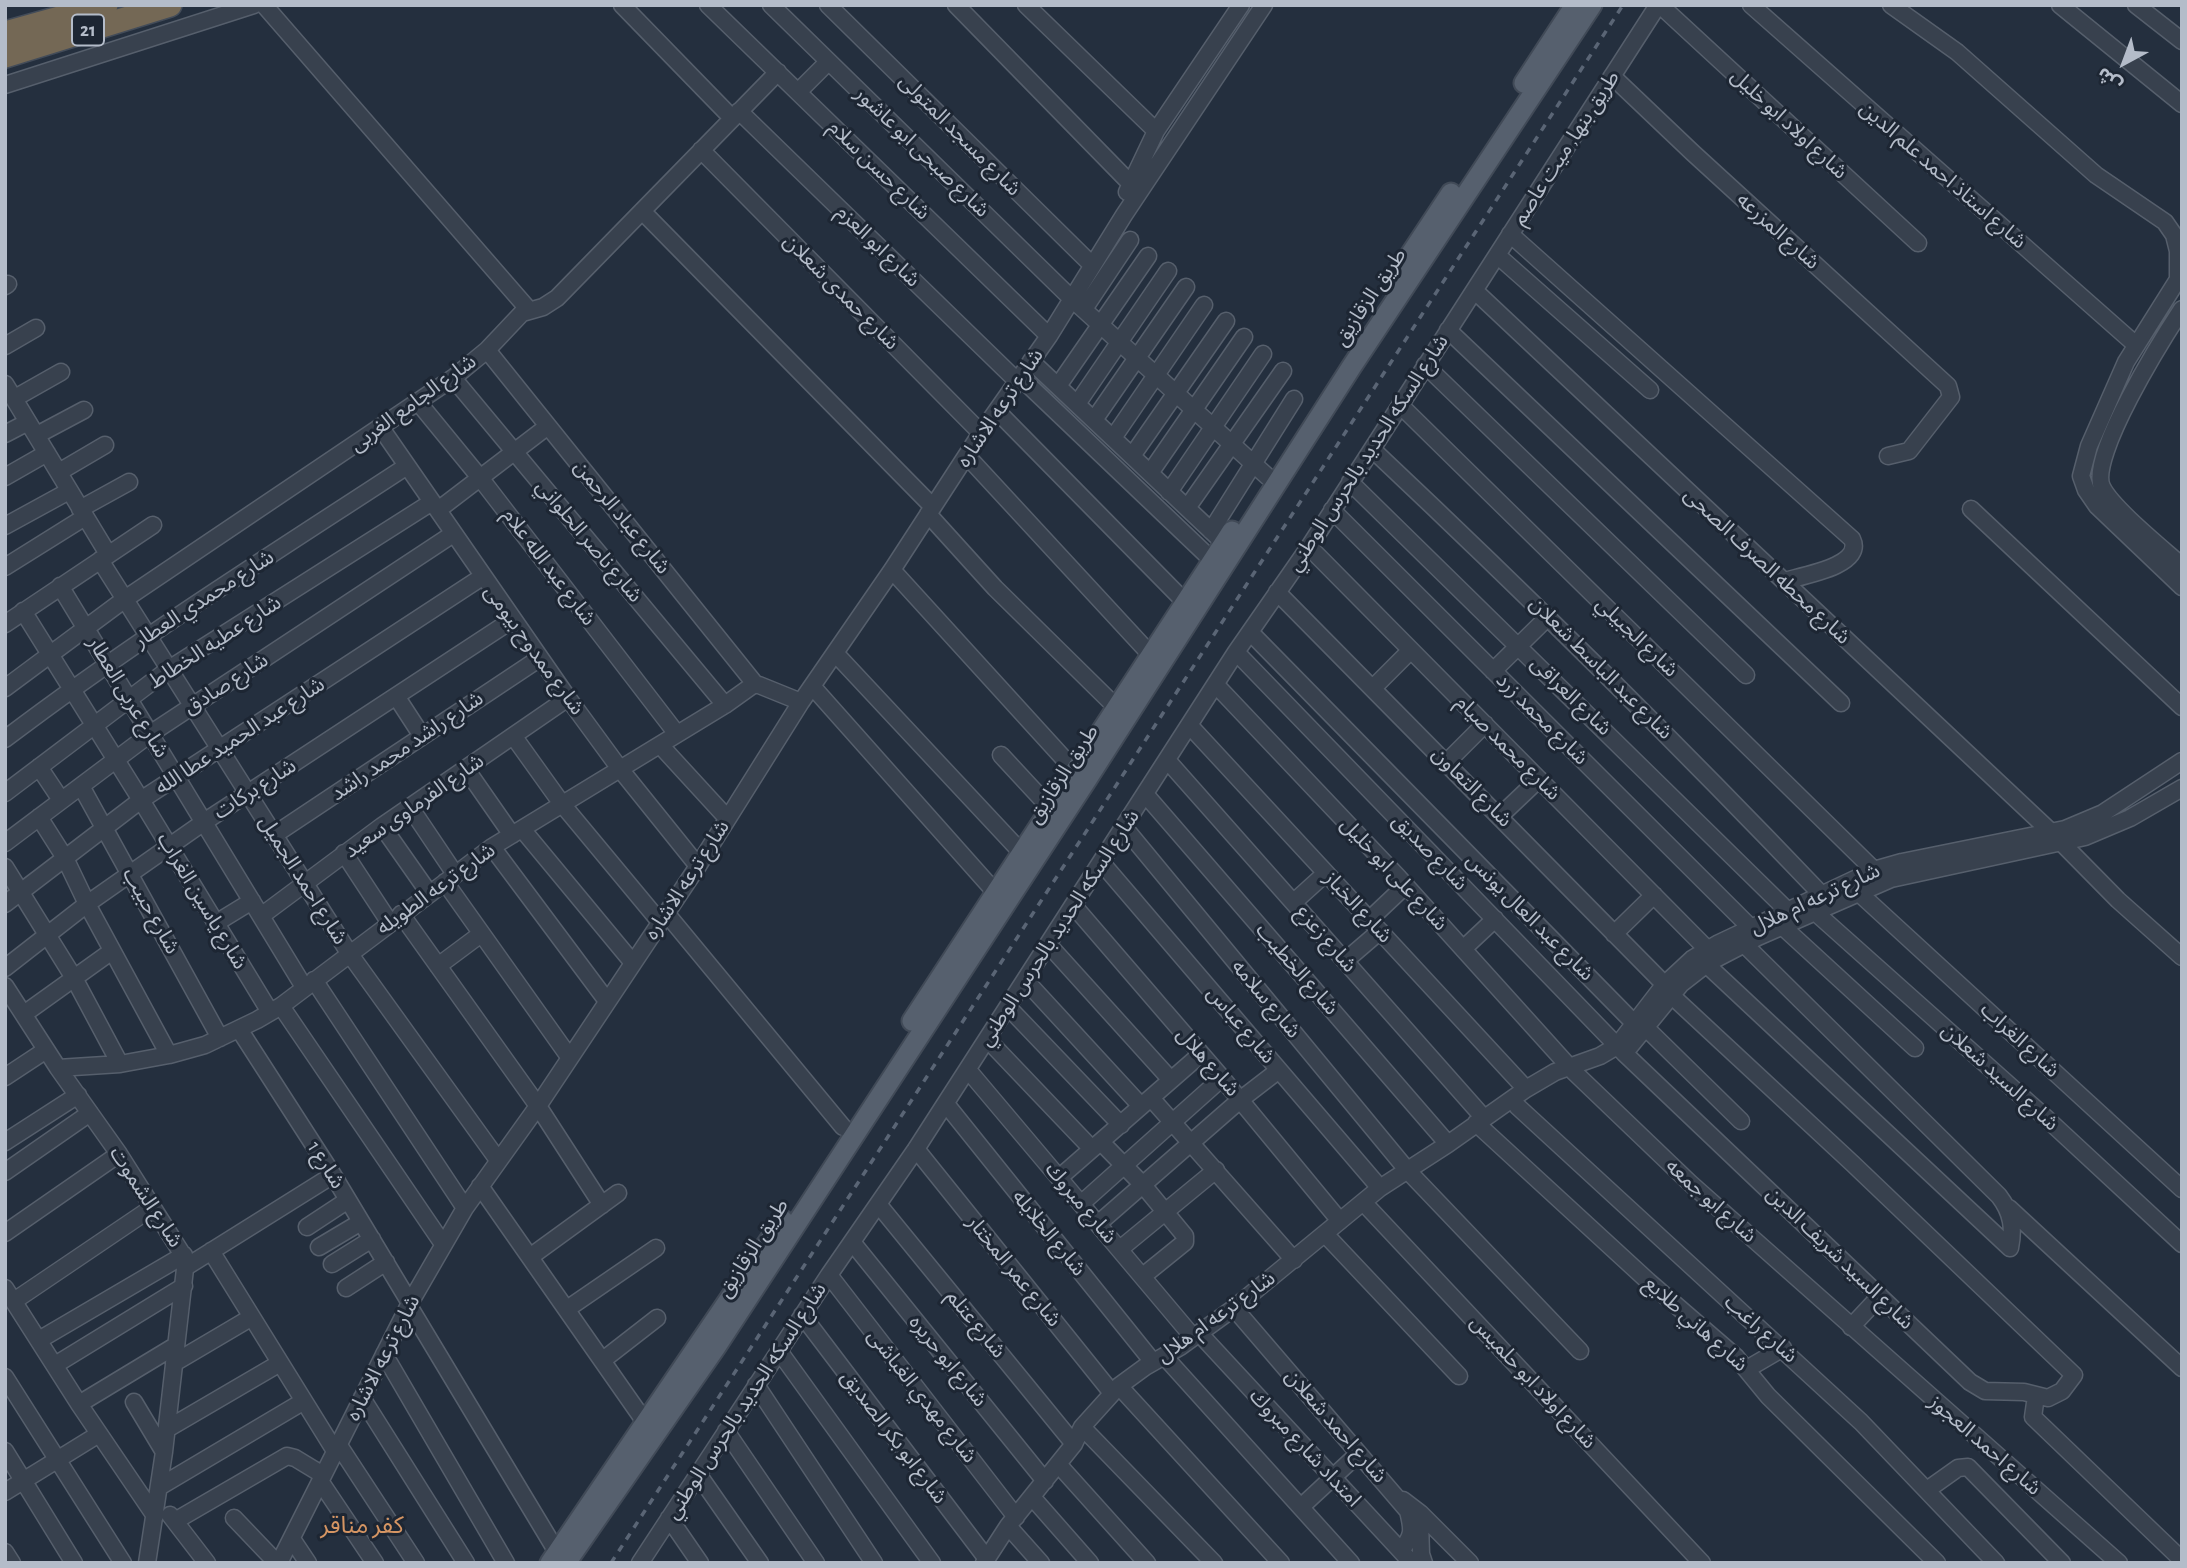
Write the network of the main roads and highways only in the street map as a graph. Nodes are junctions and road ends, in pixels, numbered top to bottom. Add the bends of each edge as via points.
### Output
1 (106, 5) edge
2 (170, 5) edge
3 (1575, 5) edge
4 (1592, 5) edge
5 (5, 33) edge
6 (5, 56) edge
7 (1213, 567) junction
8 (891, 1066) junction
9 (677, 1389) junction
10 (638, 1460) junction
11 (558, 1559) edge
12 (580, 1563) edge

1 - 5 highway, 21
2 - 6 highway, 21
3 - 7 main road, طريق الزقازيق via 1218,537
4 - 7 main road, طريق الزقازيق
7 - 8 main road, طريق الزقازيق
7 - 8 main road, طريق الزقازيق via 1184,601
8 - 9 main road, طريق الزقازيق
8 - 9 main road, طريق الزقازيق via 844,1127
9 - 10 main road, طريق الزقازيق
9 - 11 main road, طريق الزقازيق via 645,1422
10 - 11 main road, طريق الزقازيق
10 - 12 main road via 640,1470

